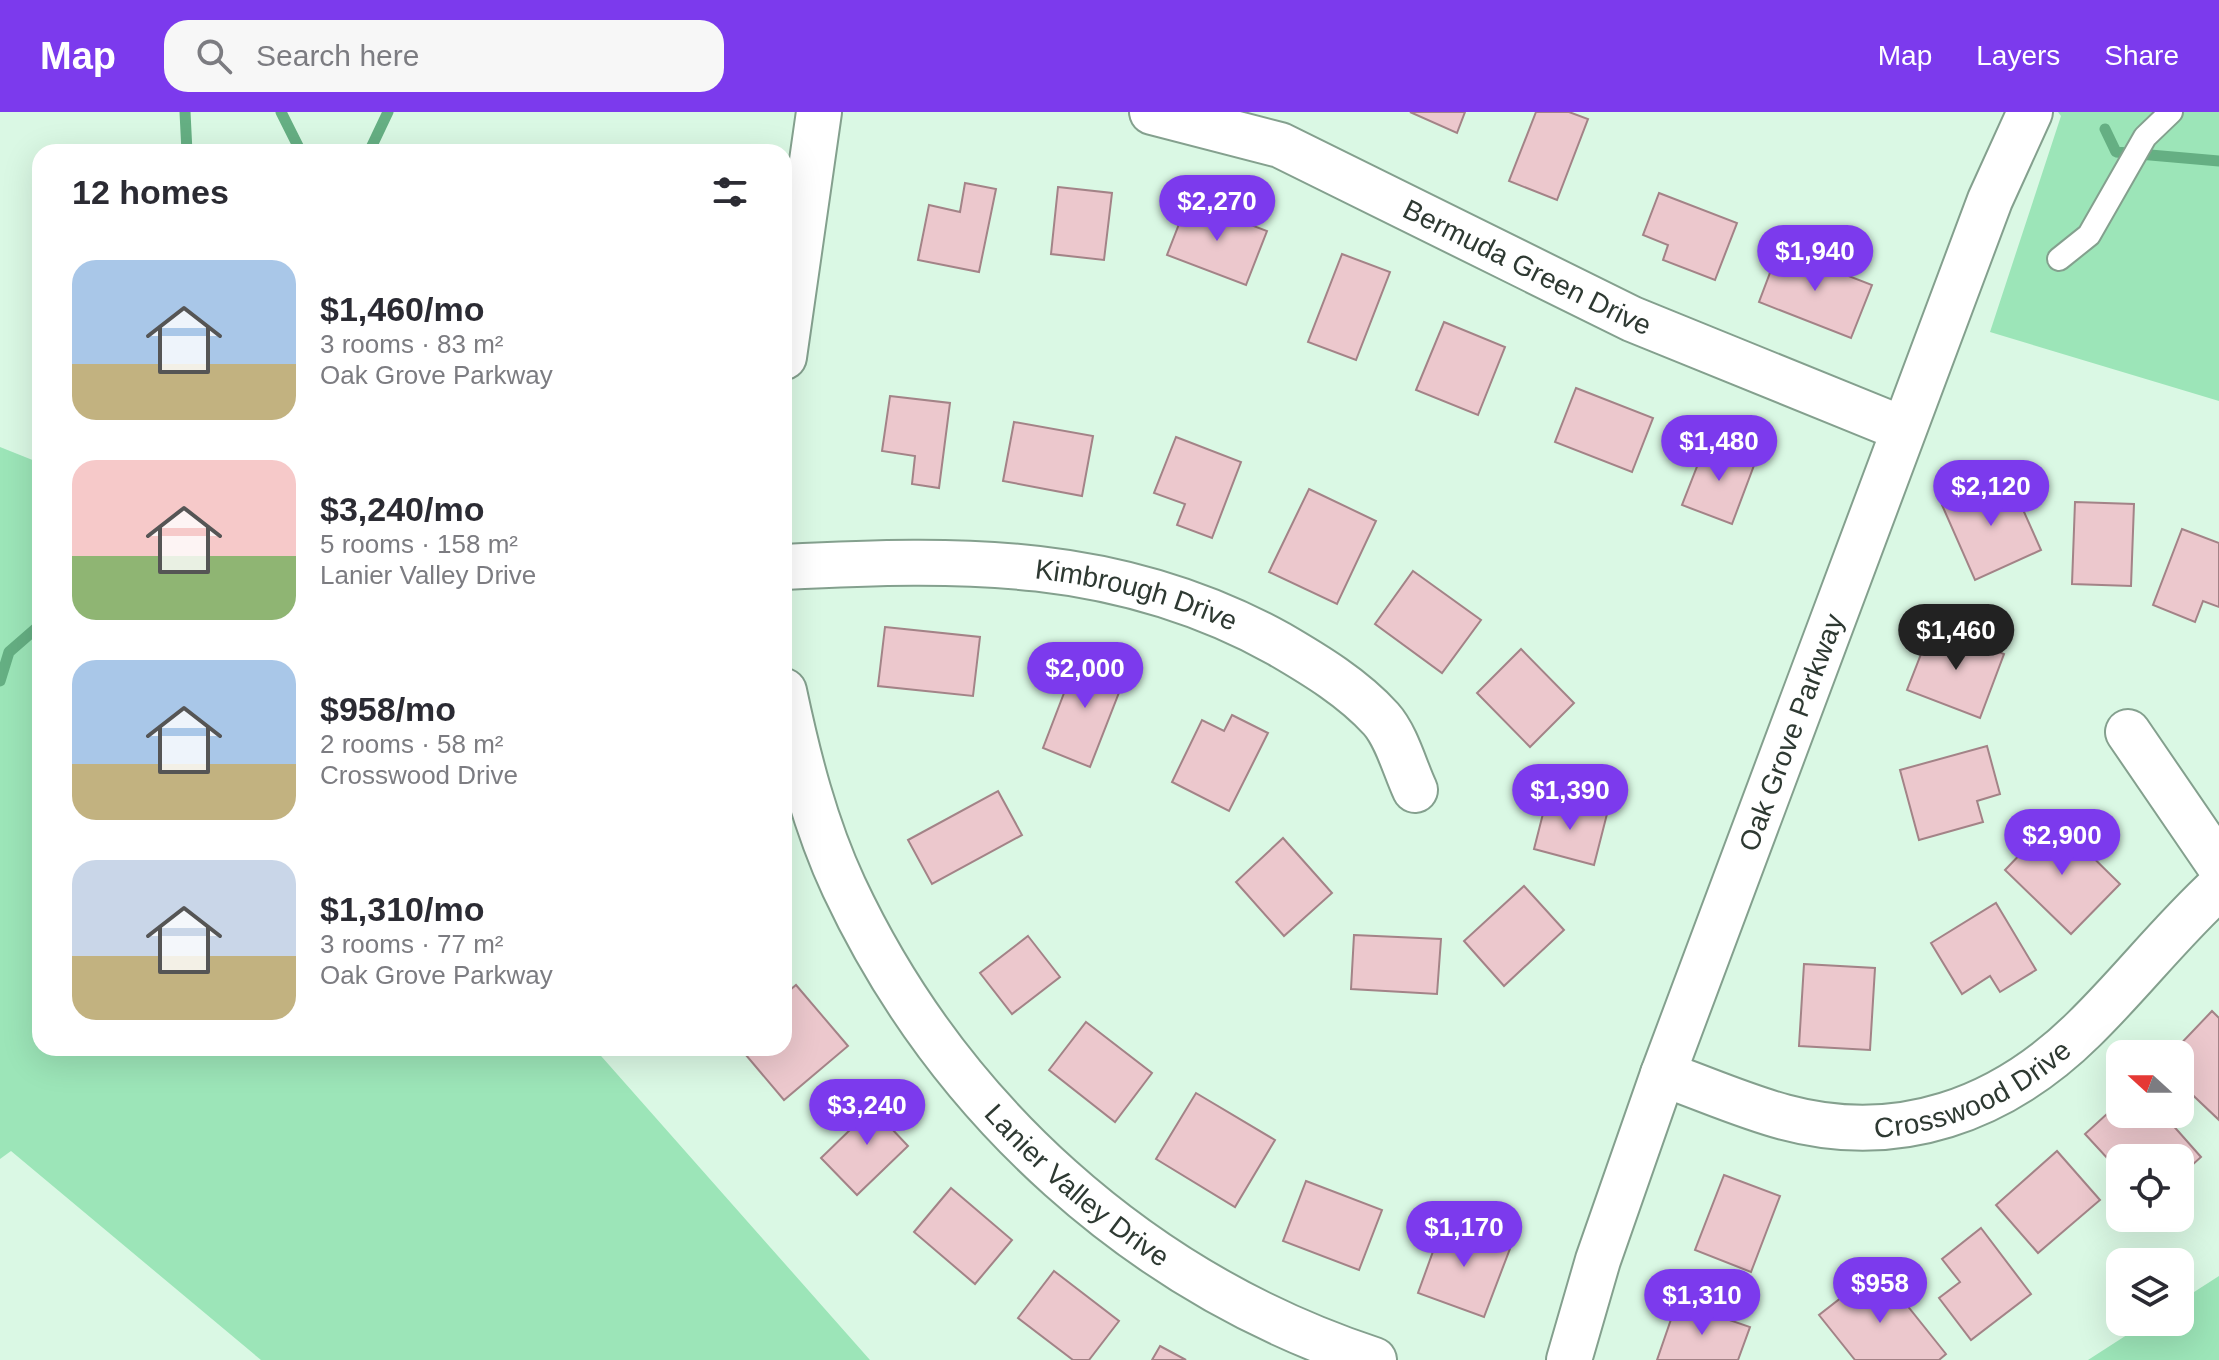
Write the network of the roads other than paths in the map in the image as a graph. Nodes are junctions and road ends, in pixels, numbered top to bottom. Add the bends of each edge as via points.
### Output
1 (819, 112) edge
2 (1152, 112) edge
3 (2030, 112) edge
4 (2171, 112) edge
5 (1286, 128) edge
6 (2059, 259) dead end
7 (792, 301) edge
8 (1903, 429) junction
9 (792, 567) edge
10 (792, 730) edge
11 (2128, 732) dead end
12 (1415, 790) dead end
13 (2219, 865) edge
14 (2219, 887) edge
15 (1663, 1074) junction
16 (1374, 1360) edge
17 (1569, 1360) edge

1 - 7 street
2 - 5 street, Bermuda Green Drive
3 - 8 street, Oak Grove Parkway via 1990,200
4 - 6 lane via 2145,137 2089,235
5 - 8 street, Bermuda Green Drive via 1632,319
8 - 15 street, Oak Grove Parkway
9 - 12 street, Kimbrough Drive via 921,560 998,563 1094,576 1172,598 1251,629 1353,692 1384,722
10 - 16 street, Lanier Valley Drive via 822,832 874,945 921,1023 1004,1126 1126,1233 1186,1273 1283,1325
11 - 13 street
14 - 15 street, Crosswood Drive via 2083,1030 2006,1091 1977,1106 1902,1125 1823,1125 1783,1117
15 - 17 street, Oak Grove Parkway

